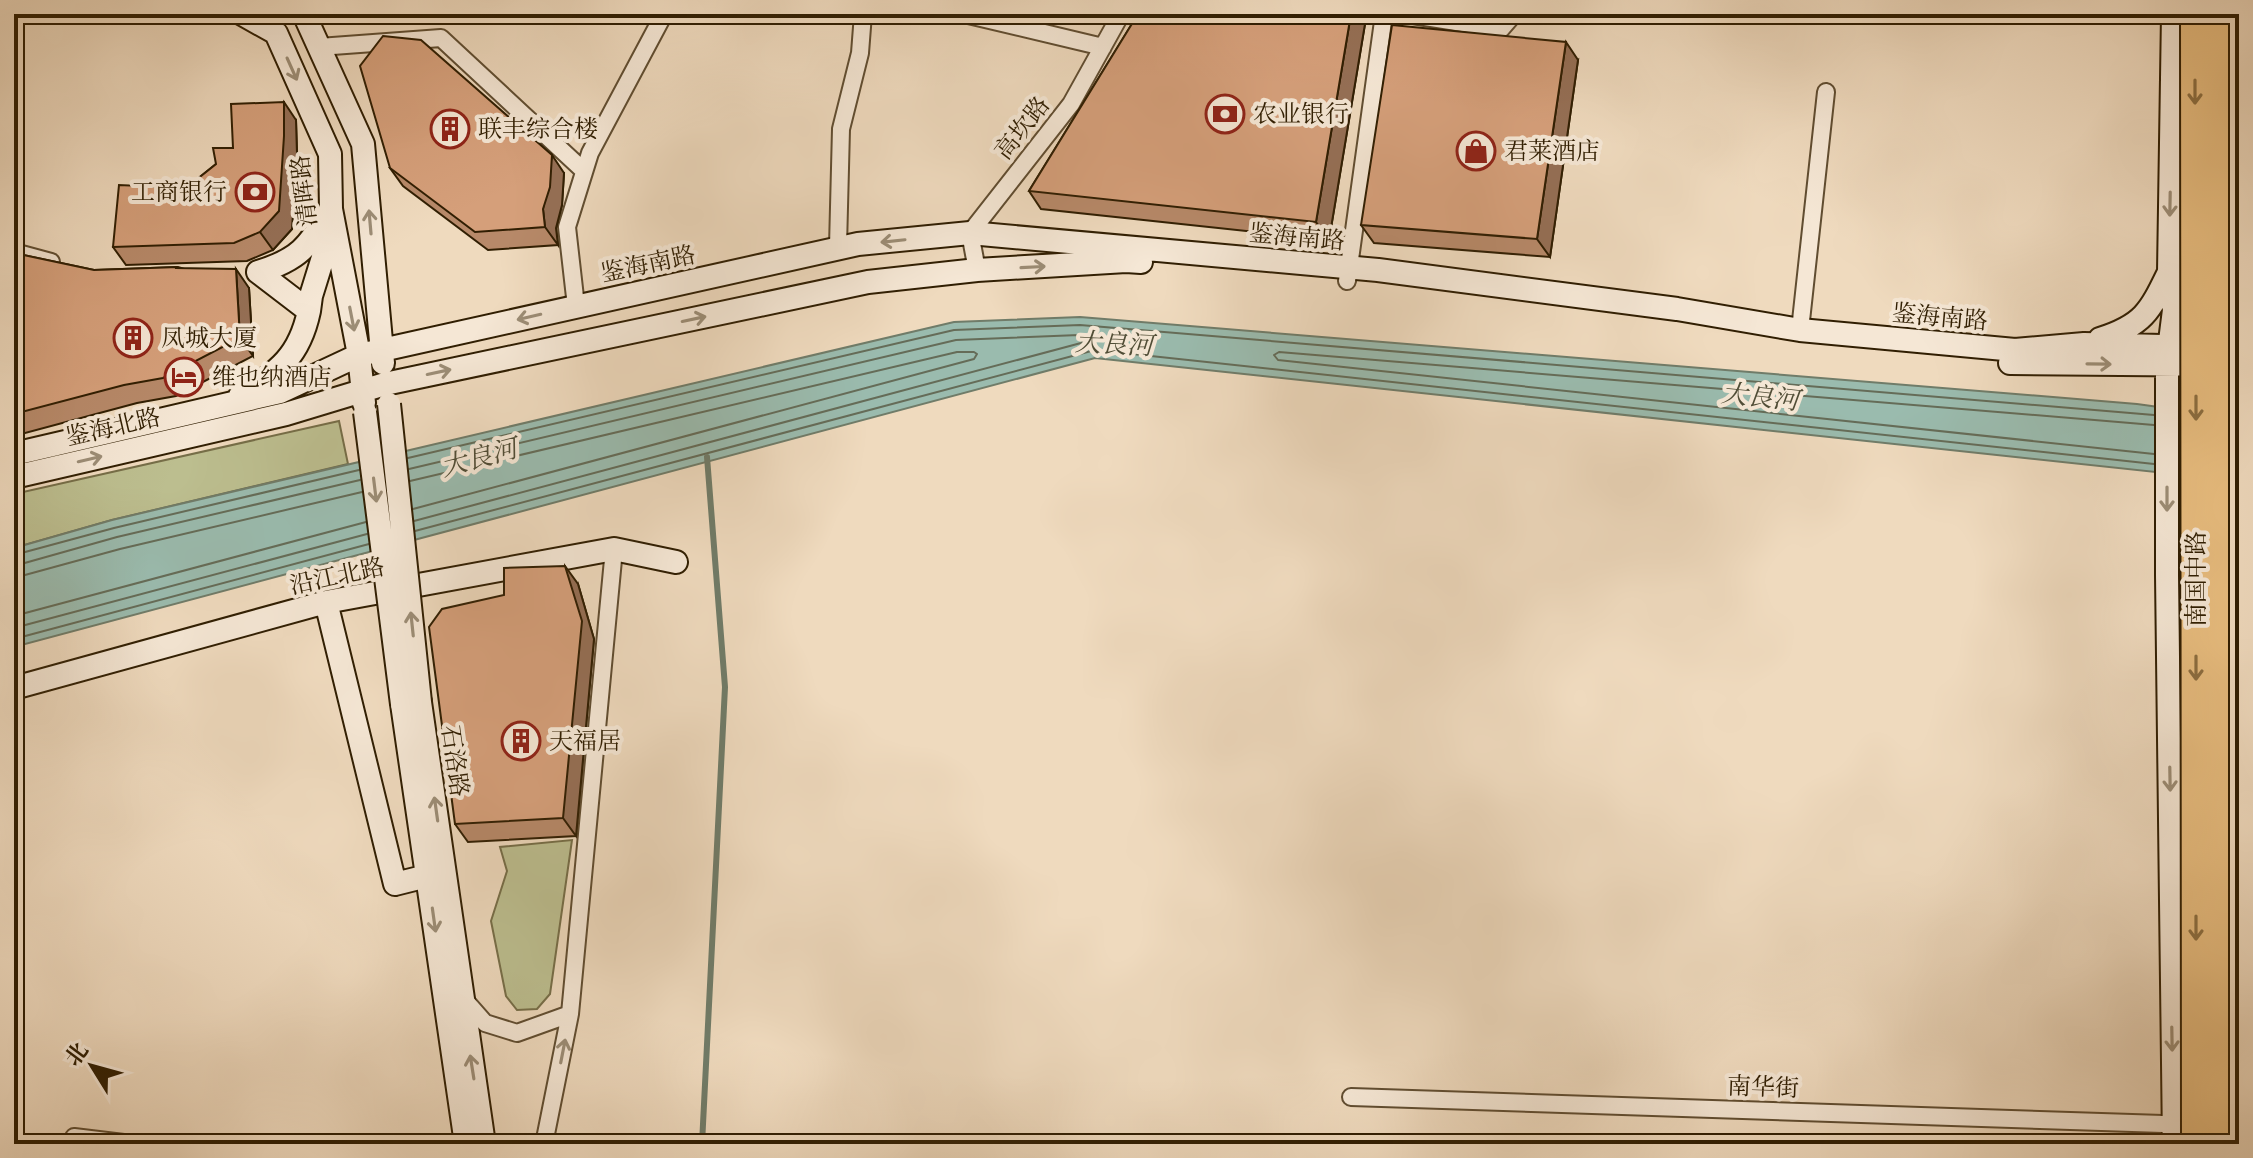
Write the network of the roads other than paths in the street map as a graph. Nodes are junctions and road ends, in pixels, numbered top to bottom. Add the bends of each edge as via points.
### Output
1 (242, 14) edge
2 (304, 14) edge
3 (664, 14) edge
4 (863, 14) edge
5 (964, 14) edge
6 (1121, 14) edge
7 (1384, 14) edge
8 (1406, 14) edge
9 (1514, 14) edge
10 (2173, 14) edge
11 (2195, 14) edge
12 (2218, 14) edge
13 (2238, 14) edge
14 (319, 47) junction
15 (1103, 47) junction
16 (2239, 70) edge
17 (1826, 92) dead end
18 (584, 171) junction
19 (332, 216) junction
20 (970, 233) junction
21 (838, 246) dead end
22 (14, 252) edge
23 (67, 266) edge
24 (977, 270) junction
25 (2169, 272) junction
26 (1347, 274) junction
27 (576, 306) junction
28 (309, 311) junction
29 (1800, 330) junction
30 (2084, 344) junction
31 (2239, 348) edge
32 (382, 350) junction
33 (359, 355) junction
34 (2168, 355) junction
35 (2239, 365) edge
36 (376, 398) junction
37 (229, 404) junction
38 (14, 454) edge
39 (14, 477) edge
40 (614, 549) junction
41 (2239, 554) edge
42 (676, 562) dead end
43 (2167, 589) junction
44 (326, 602) junction
45 (14, 688) edge
46 (411, 703) junction
47 (427, 876) junction
48 (462, 996) junction
49 (570, 1014) junction
50 (1351, 1097) dead end
51 (2174, 1135) edge
52 (74, 1137) dead end
53 (132, 1144) edge
54 (466, 1144) edge
55 (484, 1144) edge
56 (544, 1144) edge
57 (2196, 1144) edge
58 (2221, 1144) edge

1 -> 19 main road, 清晖路 via 276,33 330,154
2 - 14 main road
3 - 18 street
4 - 21 street via 860,53 841,129
5 - 15 street
6 - 15 street, 高坎路
7 - 26 street
8 - 9 street via 1501,29
10 -> 25 main road, 南国中路
11 -> 57 highway, 南国中路, bridge
12 - 58 highway, 南国中路, bridge
13 - 16 main road
14 - 18 street via 441,38
32 -> 14 main road via 363,144
15 - 20 street, 高坎路 via 1071,104
17 - 29 street
18 - 27 street via 567,227
19 - 28 main road
19 - 28 main road via 299,254 250,273
19 -> 33 main road, 清晖路
20 - 24 street
20 - 26 main road, 鉴海南路
20 -> 27 main road, 鉴海南路 via 858,244
22 - 23 street
24 -> 26 main road, 鉴海南路 via 1126,261
36 -> 24 main road, 鉴海南路 via 868,282
25 - 30 main road via 2150,310 2130,327
25 - 34 main road, 南国中路 via 2174,310
26 - 29 main road, 鉴海南路 via 1677,309
26 -> 34 main road, 鉴海南路 via 1799,344 2014,363
27 -> 32 main road, 鉴海南路
28 - 37 main road via 303,338 277,372
29 - 30 main road, 鉴海南路 via 2015,350
30 - 34 main road, 鉴海南路
31 - 34 main road, 鉴海南路
32 - 33 main road, 鉴海南路
32 - 36 main road
33 - 36 main road, 清晖路
33 - 37 main road, 鉴海北路 via 280,392
34 - 35 main road, 鉴海南路
34 -> 43 main road, 南国中路
39 -> 36 main road, 鉴海北路
36 - 46 main road, 石洛路, bridge
37 - 38 main road, 鉴海北路
40 - 42 main road, 沿江北路
40 - 44 main road, 沿江北路
40 - 49 street
41 - 43 main road via 2230,538 2204,527 2177,544
43 -> 51 main road, 南国中路
44 - 45 main road, 沿江北路
44 - 47 main road via 395,884
46 - 47 main road, 石洛路
48 -> 46 main road, 石洛路
47 -> 54 main road, 石洛路
48 - 49 street via 485,1023 517,1033
55 -> 48 main road, 石洛路
56 -> 49 street
50 - 51 street, 南华街 via 2163,1124
52 - 53 street

